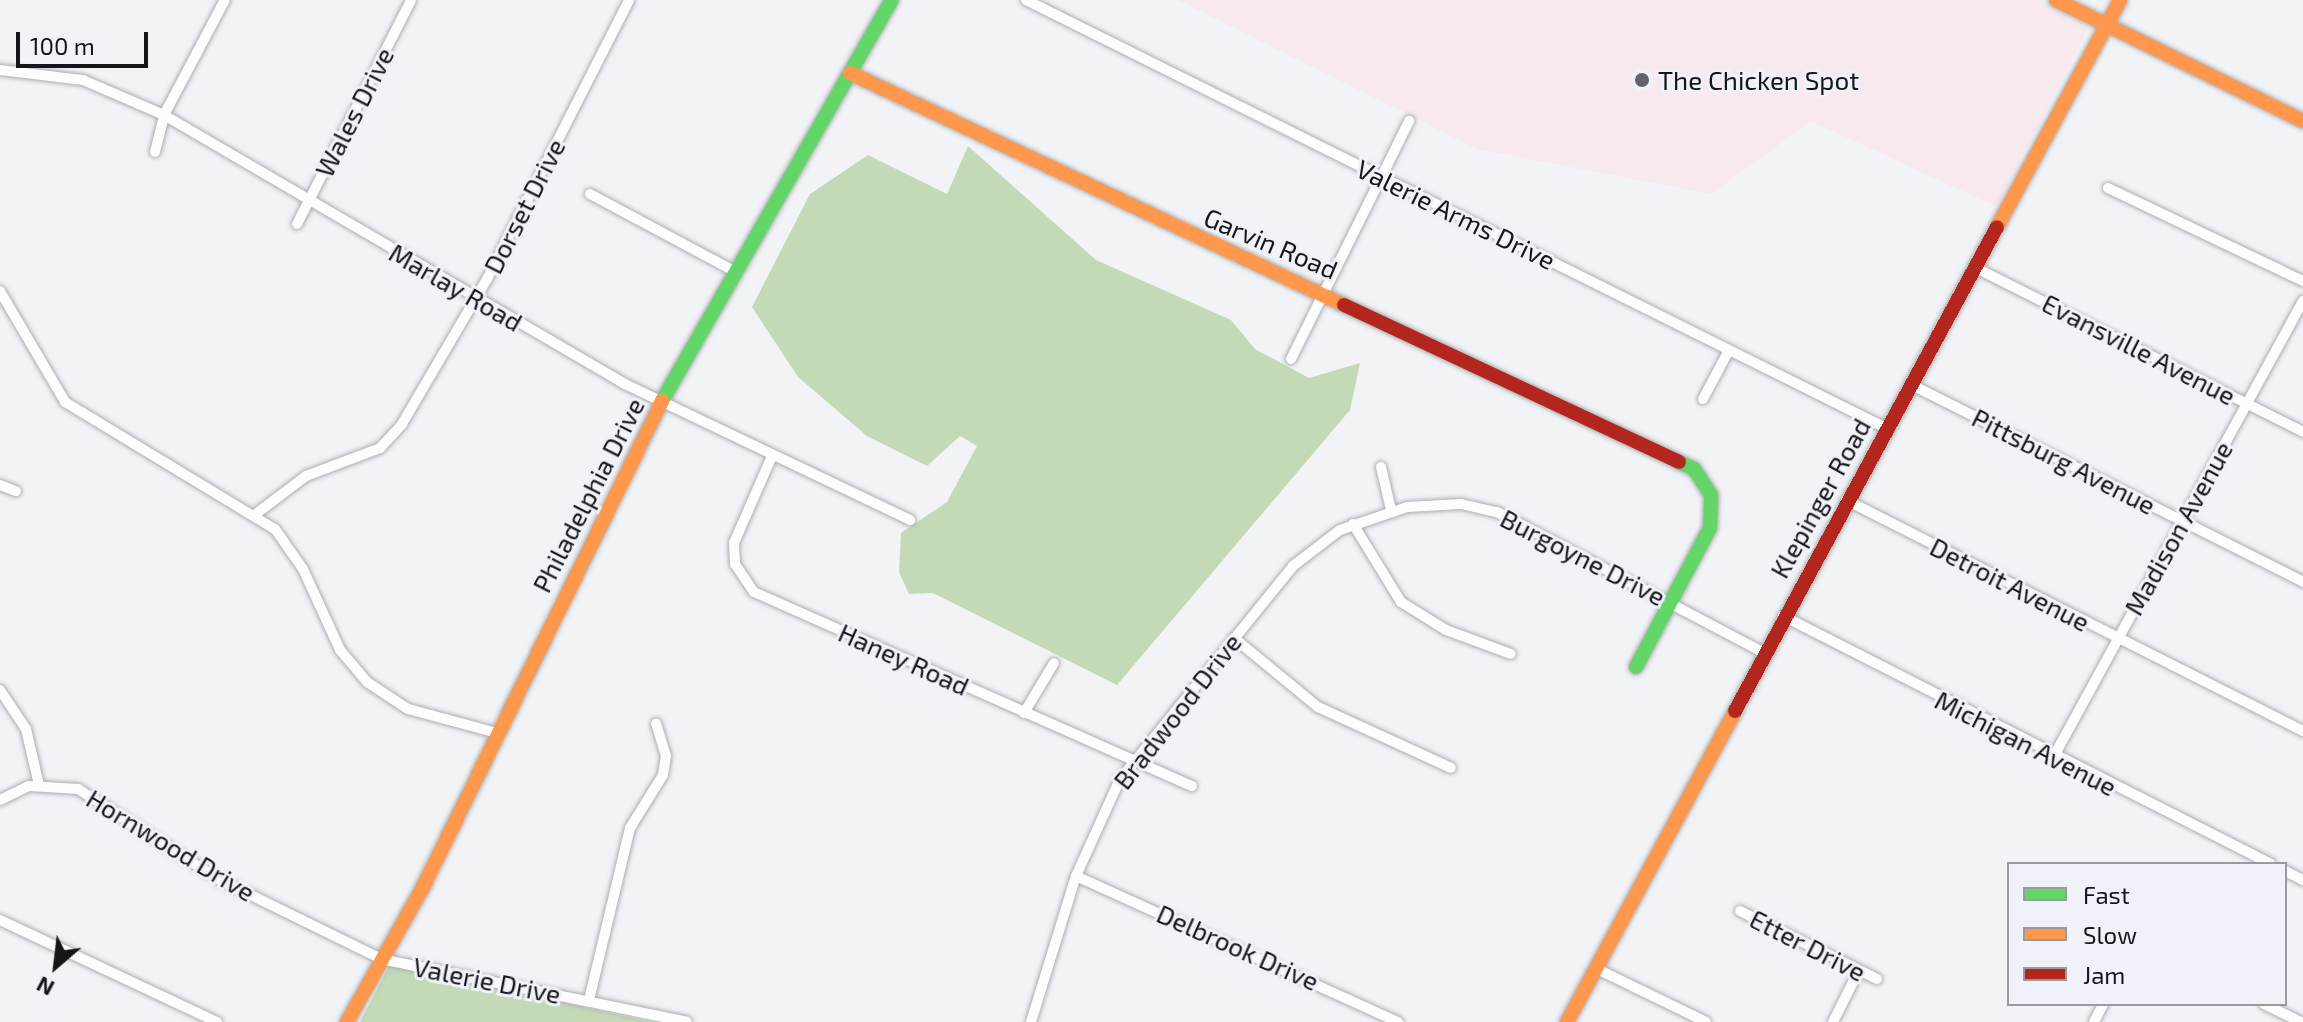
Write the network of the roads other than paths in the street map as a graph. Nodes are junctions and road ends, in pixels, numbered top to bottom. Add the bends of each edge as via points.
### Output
1 (225, 0) edge
2 (411, 0) edge
3 (629, 0) edge
4 (892, 0) edge
5 (1026, 0) edge
6 (2056, 0) edge
7 (2120, 0) edge
8 (2106, 24) junction
9 (0, 70) edge
10 (850, 73) junction
11 (164, 115) junction
12 (1409, 121) dead end
13 (2303, 121) edge
14 (155, 152) dead end
15 (1382, 177) junction
16 (2108, 188) dead end
17 (590, 194) dead end
18 (309, 200) junction
19 (297, 224) dead end
20 (1974, 267) junction
21 (736, 272) junction
22 (2303, 281) edge
23 (1325, 291) junction
24 (1, 295) edge
25 (476, 298) junction
26 (2303, 301) edge
27 (1729, 350) junction
28 (1291, 359) dead end
29 (1910, 384) junction
30 (1703, 399) dead end
31 (661, 402) junction
32 (2247, 403) junction
33 (1886, 428) junction
34 (2303, 432) edge
35 (772, 456) junction
36 (1381, 467) dead end
37 (0, 485) edge
38 (16, 491) dead end
39 (1846, 500) junction
40 (1391, 510) junction
41 (257, 513) junction
42 (910, 520) dead end
43 (2181, 520) junction
44 (1353, 524) junction
45 (2303, 582) edge
46 (1670, 602) junction
47 (1783, 616) junction
48 (1234, 638) junction
49 (2118, 638) junction
50 (1764, 653) junction
51 (1511, 654) dead end
52 (1054, 663) dead end
53 (1636, 667) dead end
54 (0, 690) edge
55 (1024, 713) junction
56 (656, 724) dead end
57 (2303, 731) edge
58 (497, 733) junction
59 (2054, 756) junction
60 (1133, 760) junction
61 (1451, 768) dead end
62 (39, 785) junction
63 (1192, 786) dead end
64 (0, 800) edge
65 (2267, 862) edge
66 (1076, 876) junction
67 (1740, 911) dead end
68 (0, 920) edge
69 (381, 959) junction
70 (1595, 968) junction
71 (1857, 974) junction
72 (1877, 979) dead end
73 (589, 1000) junction
74 (2268, 1006) edge
75 (217, 1022) edge
76 (347, 1022) edge
77 (687, 1022) edge
78 (1031, 1022) edge
79 (1398, 1022) edge
80 (1567, 1022) edge
81 (1706, 1022) edge
82 (1833, 1022) edge
83 (2301, 1022) edge

1 - 11 street
2 - 18 street, Wales Drive
3 - 25 street, Dorset Drive
4 - 10 street, Philadelphia Drive
5 - 15 street, Valerie Arms Drive
6 - 8 street
7 - 8 street, Klepinger Road
8 - 13 street
8 - 20 street, Klepinger Road
9 - 11 street, Marlay Road via 83,80
10 - 21 street, Philadelphia Drive
10 - 23 street, Garvin Road via 1241,261
11 - 14 street
11 - 18 street, Marlay Road
12 - 15 street
15 - 23 street
15 - 27 street, Valerie Arms Drive
16 - 22 street
17 - 21 street
18 - 19 street, Wales Drive
18 - 25 street, Marlay Road
20 - 29 street, Klepinger Road
20 - 32 street, Evansville Avenue
21 - 31 street, Philadelphia Drive
23 - 28 street
23 - 46 street, Garvin Road via 1672,458 1703,479 1713,513
24 - 41 street via 65,402
25 - 31 street, Marlay Road
25 - 41 street, Dorset Drive via 391,438 367,456 306,476
26 - 32 street, Madison Avenue
27 - 30 street
27 - 33 street, Valerie Arms Drive
29 - 33 street, Klepinger Road
29 - 43 street, Pittsburg Avenue
31 - 35 street, Marlay Road
31 - 58 street, Philadelphia Drive
32 - 34 street, Evansville Avenue
32 - 43 street, Madison Avenue
33 - 39 street, Klepinger Road
35 - 42 street, Marlay Road
35 - 55 street, Haney Road via 734,543 745,585
36 - 40 street
37 - 38 street
39 - 47 street, Klepinger Road
39 - 49 street, Detroit Avenue
40 - 44 street, Bradwood Drive
40 - 46 street, Burgoyne Drive via 1438,504 1497,512
41 - 58 street via 298,558 340,650 367,682 408,709
43 - 45 street, Pittsburg Avenue
43 - 49 street, Madison Avenue
44 - 48 street, Bradwood Drive via 1293,566
44 - 51 street via 1401,602 1446,630
46 - 50 street, Burgoyne Drive
46 - 53 street, Garvin Road
47 - 50 street, Klepinger Road
47 - 59 street, Michigan Avenue
48 - 60 street, Bradwood Drive
48 - 61 street via 1318,707
49 - 57 street, Detroit Avenue
49 - 59 street, Madison Avenue
50 - 70 street, Klepinger Road
52 - 55 street
54 - 62 street via 26,729
55 - 60 street, Haney Road
56 - 73 street via 663,775 630,828
58 - 69 street, Philadelphia Drive
59 - 65 street, Michigan Avenue
60 - 63 street, Haney Road
60 - 66 street, Bradwood Drive
62 - 64 street
62 - 69 street, Hornwood Drive via 89,794 218,879
66 - 78 street, Bradwood Drive
66 - 79 street, Delbrook Drive
67 - 71 street, Etter Drive
68 - 75 street
69 - 73 street, Valerie Drive
69 - 76 street, Philadelphia Drive
70 - 80 street, Klepinger Road
70 - 81 street
71 - 72 street, Etter Drive
71 - 82 street
73 - 77 street, Valerie Drive
74 - 83 street

